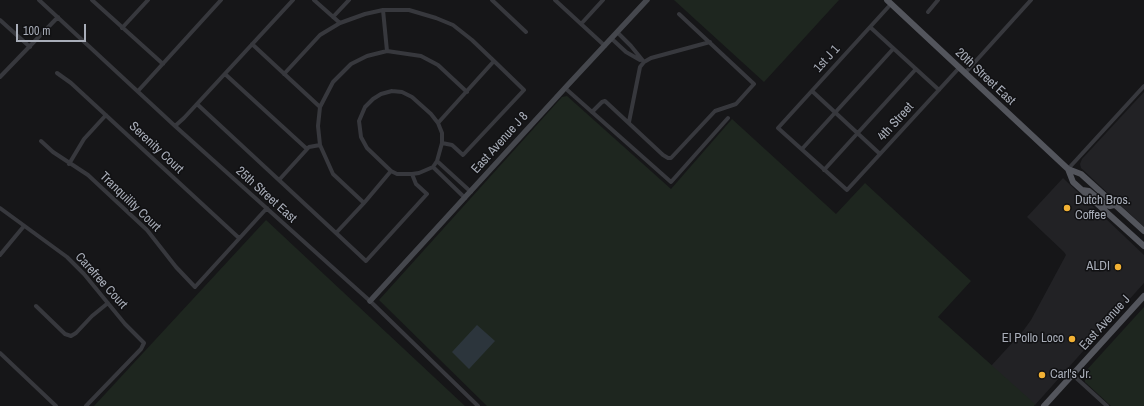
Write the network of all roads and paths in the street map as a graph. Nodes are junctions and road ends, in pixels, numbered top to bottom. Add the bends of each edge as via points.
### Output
1 (39, 0) edge
2 (92, 0) edge
3 (148, 0) edge
4 (222, 0) edge
5 (293, 0) edge
6 (314, 0) edge
7 (349, 0) edge
8 (492, 0) edge
9 (555, 0) edge
10 (603, 0) edge
11 (647, 0) edge
12 (938, 0) edge
13 (1031, 0) edge
14 (889, 2) edge
15 (383, 10) junction
16 (928, 12) dead end
17 (679, 14) dead end
18 (58, 17) junction
19 (333, 17) junction
20 (0, 20) edge
21 (340, 23) junction
22 (581, 24) junction
23 (870, 27) junction
24 (122, 28) junction
25 (526, 32) dead end
26 (618, 32) junction
27 (612, 39) junction
28 (710, 42) junction
29 (252, 44) junction
30 (605, 46) junction
31 (30, 47) junction
32 (893, 49) junction
33 (387, 51) junction
34 (494, 61) junction
35 (644, 62) junction
36 (162, 64) junction
37 (959, 68) junction
38 (916, 69) junction
39 (57, 73) dead end
40 (965, 73) junction
41 (225, 74) junction
42 (284, 74) junction
43 (0, 77) edge
44 (1144, 86) edge
45 (565, 88) junction
46 (939, 90) junction
47 (138, 91) junction
48 (812, 91) junction
49 (467, 92) junction
50 (197, 104) junction
51 (320, 107) junction
52 (592, 112) junction
53 (835, 113) junction
54 (106, 115) junction
55 (728, 118) dead end
56 (629, 122) junction
57 (438, 123) junction
58 (175, 126) junction
59 (857, 134) junction
60 (41, 142) dead end
61 (442, 143) junction
62 (320, 145) junction
63 (307, 149) junction
64 (802, 149) junction
65 (880, 154) junction
66 (437, 161) junction
67 (69, 164) junction
68 (433, 167) junction
69 (1068, 169) junction
70 (824, 170) junction
71 (391, 171) junction
72 (412, 174) junction
73 (279, 180) junction
74 (1082, 190) junction
75 (471, 192) junction
76 (465, 198) junction
77 (364, 203) junction
78 (1114, 205) junction
79 (0, 208) edge
80 (267, 208) junction
81 (24, 226) junction
82 (1144, 231) edge
83 (336, 233) junction
84 (239, 238) junction
85 (1144, 246) edge
86 (0, 255) edge
87 (1144, 296) edge
88 (370, 301) junction
89 (108, 303) junction
90 (36, 306) dead end
91 (1, 354) edge
92 (1073, 375) junction
93 (1047, 404) edge
94 (56, 406) edge
95 (86, 406) edge
96 (478, 406) edge
97 (1107, 406) edge

1 - 18 street, 25th Street East
2 - 24 street
3 - 24 street
4 - 36 street
5 - 29 street
6 - 19 street
7 - 19 street
8 - 25 street
9 - 22 street
10 - 22 street
11 - 26 street, East Avenue J 8
12 - 16 street
13 - 40 street
14 - 23 street, 1st J 1
14 - 37 main road, 20th Street East
15 - 21 street
15 - 33 street
15 - 34 street via 409,10 450,24
17 - 28 street
18 - 31 street
18 - 47 street, 25th Street East
19 - 21 street
20 - 31 street
21 - 42 street via 320,35
22 - 30 street
23 - 32 street
23 - 48 street, 1st J 1
24 - 36 street
26 - 27 street, East Avenue J 8
26 - 35 street
27 - 30 street, East Avenue J 8
27 - 35 street via 626,52
28 - 35 street via 650,58
28 - 56 street via 754,84 736,104 715,111 671,158 663,155
29 - 41 street
29 - 42 street
30 - 45 street, East Avenue J 8
31 - 43 street
32 - 38 street
32 - 53 street
33 - 49 street via 421,56 438,65
33 - 51 street via 367,56 351,64 333,82
34 - 49 street
34 - 61 street via 524,90 463,155 452,145
35 - 56 street via 640,68
36 - 47 street
37 - 40 main road, 20th Street East
37 - 46 street, 4th Street
38 - 46 street
38 - 59 street
39 - 54 street, Serenity Court
40 - 69 main road, 20th Street East
41 - 50 street
41 - 63 street
42 - 51 street
44 - 69 street
45 - 52 street
45 - 75 street, East Avenue J 8
46 - 65 street, 4th Street
47 - 58 street, 25th Street East
48 - 53 street
48 - 64 street, 1st J 1 via 778,128
49 - 57 street
50 - 58 street
50 - 73 street
51 - 62 street
52 - 55 street via 671,182
52 - 56 street via 605,101
53 - 59 street
53 - 64 street
54 - 67 street via 84,139
54 - 84 street, Serenity Court
57 - 61 street
57 - 71 street via 412,97 402,92 392,91 373,98 365,107 359,121 360,137 366,148
58 - 80 street, 25th Street East
59 - 65 street
59 - 70 street
60 - 67 street, Tranquility Court
61 - 66 street
62 - 63 street
62 - 77 street via 333,174
63 - 73 street
64 - 70 street
65 - 70 street, 4th Street via 847,190
66 - 68 street
66 - 75 street
67 - 84 street, Tranquility Court via 88,176 147,230 195,287
68 - 72 street
68 - 76 street
69 - 74 main road, 20th Street East via 1074,182
69 - 78 main road, 20th Street East via 1081,174
71 - 72 street via 397,174
71 - 77 street
72 - 83 street via 416,184 427,194 366,260
73 - 83 street
74 - 78 main road via 1089,191 1106,205
74 - 85 main road, 20th Street East
75 - 76 street, East Avenue J 8
76 - 88 street, East Avenue J 8
77 - 83 street
78 - 82 main road, 20th Street East
79 - 81 street, Carefree Court
80 - 84 street
80 - 88 street, 25th Street East
81 - 86 street
81 - 89 street, Carefree Court via 67,257
87 - 92 main road, East Avenue J
88 - 96 street, 25th Street East
89 - 90 street via 71,336 65,334
89 - 95 street, Carefree Court via 144,343
91 - 94 street
92 - 93 main road, East Avenue J
92 - 97 street

